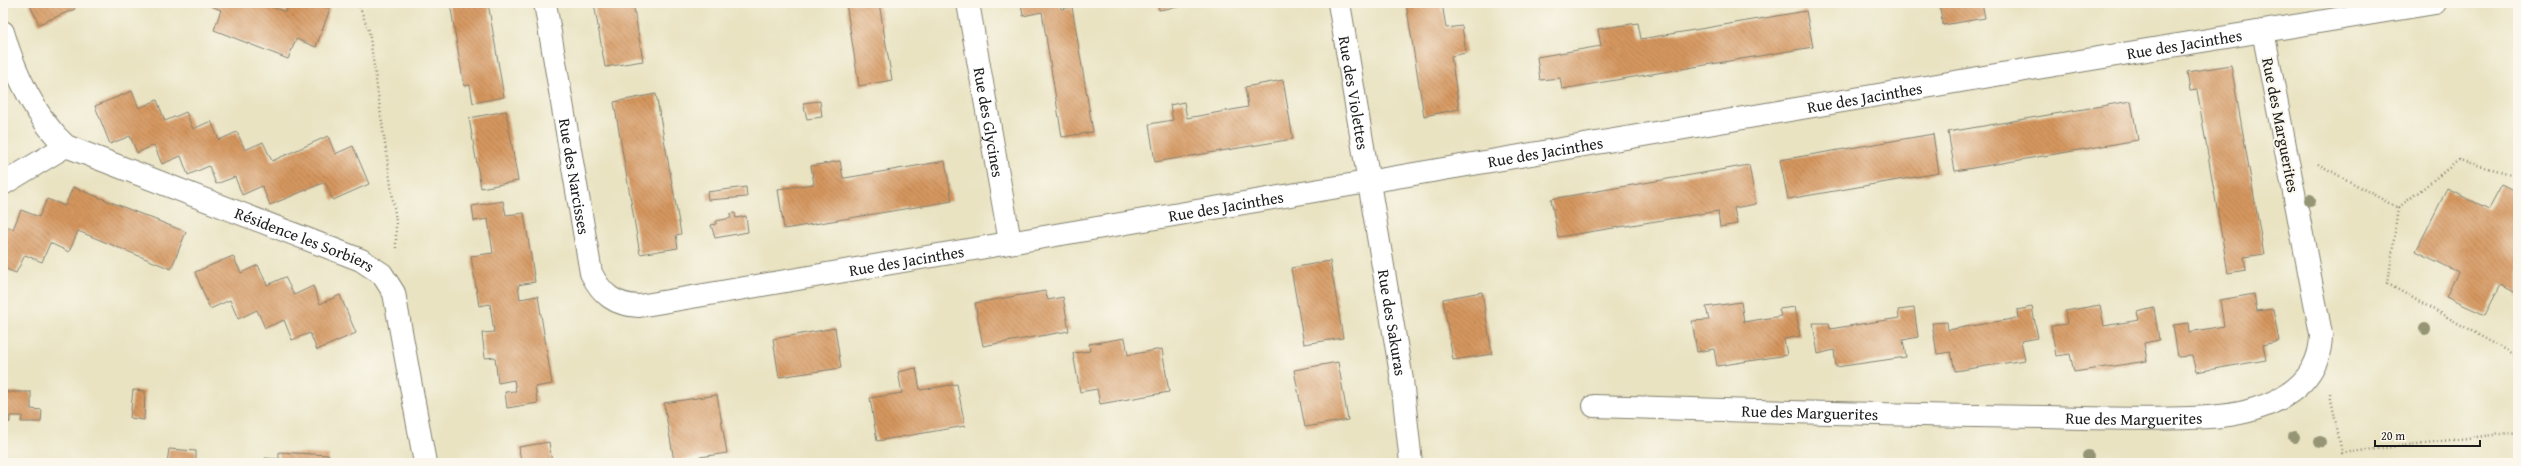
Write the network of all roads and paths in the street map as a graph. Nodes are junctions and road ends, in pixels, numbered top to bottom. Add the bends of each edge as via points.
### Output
1 (358, 3) edge
2 (545, 3) edge
3 (968, 3) edge
4 (1339, 3) edge
5 (2435, 3) edge
6 (2318, 12) edge
7 (2263, 31) junction
8 (3, 32) edge
9 (66, 146) junction
10 (2286, 146) junction
11 (2518, 176) edge
12 (1370, 182) junction
13 (3, 184) edge
14 (2398, 208) junction
15 (1010, 242) junction
16 (396, 253) dead end
17 (655, 303) joint
18 (2518, 357) edge
19 (2330, 392) dead end
20 (1594, 406) dead end
21 (2518, 432) edge
22 (425, 463) edge
23 (1411, 463) edge

1 - 16 path via 369,31 396,221
2 - 17 street, Rue des Narcisses via 591,273 606,296 616,302 639,306
3 - 15 street, Rue des Glycines
4 - 12 street, Rue des Violettes
5 - 6 street, Rue des Jacinthes
6 - 7 street, Rue des Jacinthes
7 - 10 street, Rue des Marguerites
7 - 12 street, Rue des Jacinthes
8 - 9 street, Résidence les Sorbiers via 37,112
9 - 13 street
9 - 22 street, Résidence les Sorbiers via 361,260 382,274 394,293
10 - 14 path
10 - 20 street, Rue des Marguerites via 2321,334 2321,346 2312,371 2293,392 2255,409 2218,416 2150,419
11 - 14 path via 2458,160
12 - 15 street, Rue des Jacinthes
12 - 23 street, Rue des Sakuras via 1402,380
14 - 18 path via 2388,284
15 - 17 street, Rue des Jacinthes
19 - 21 path via 2342,454

